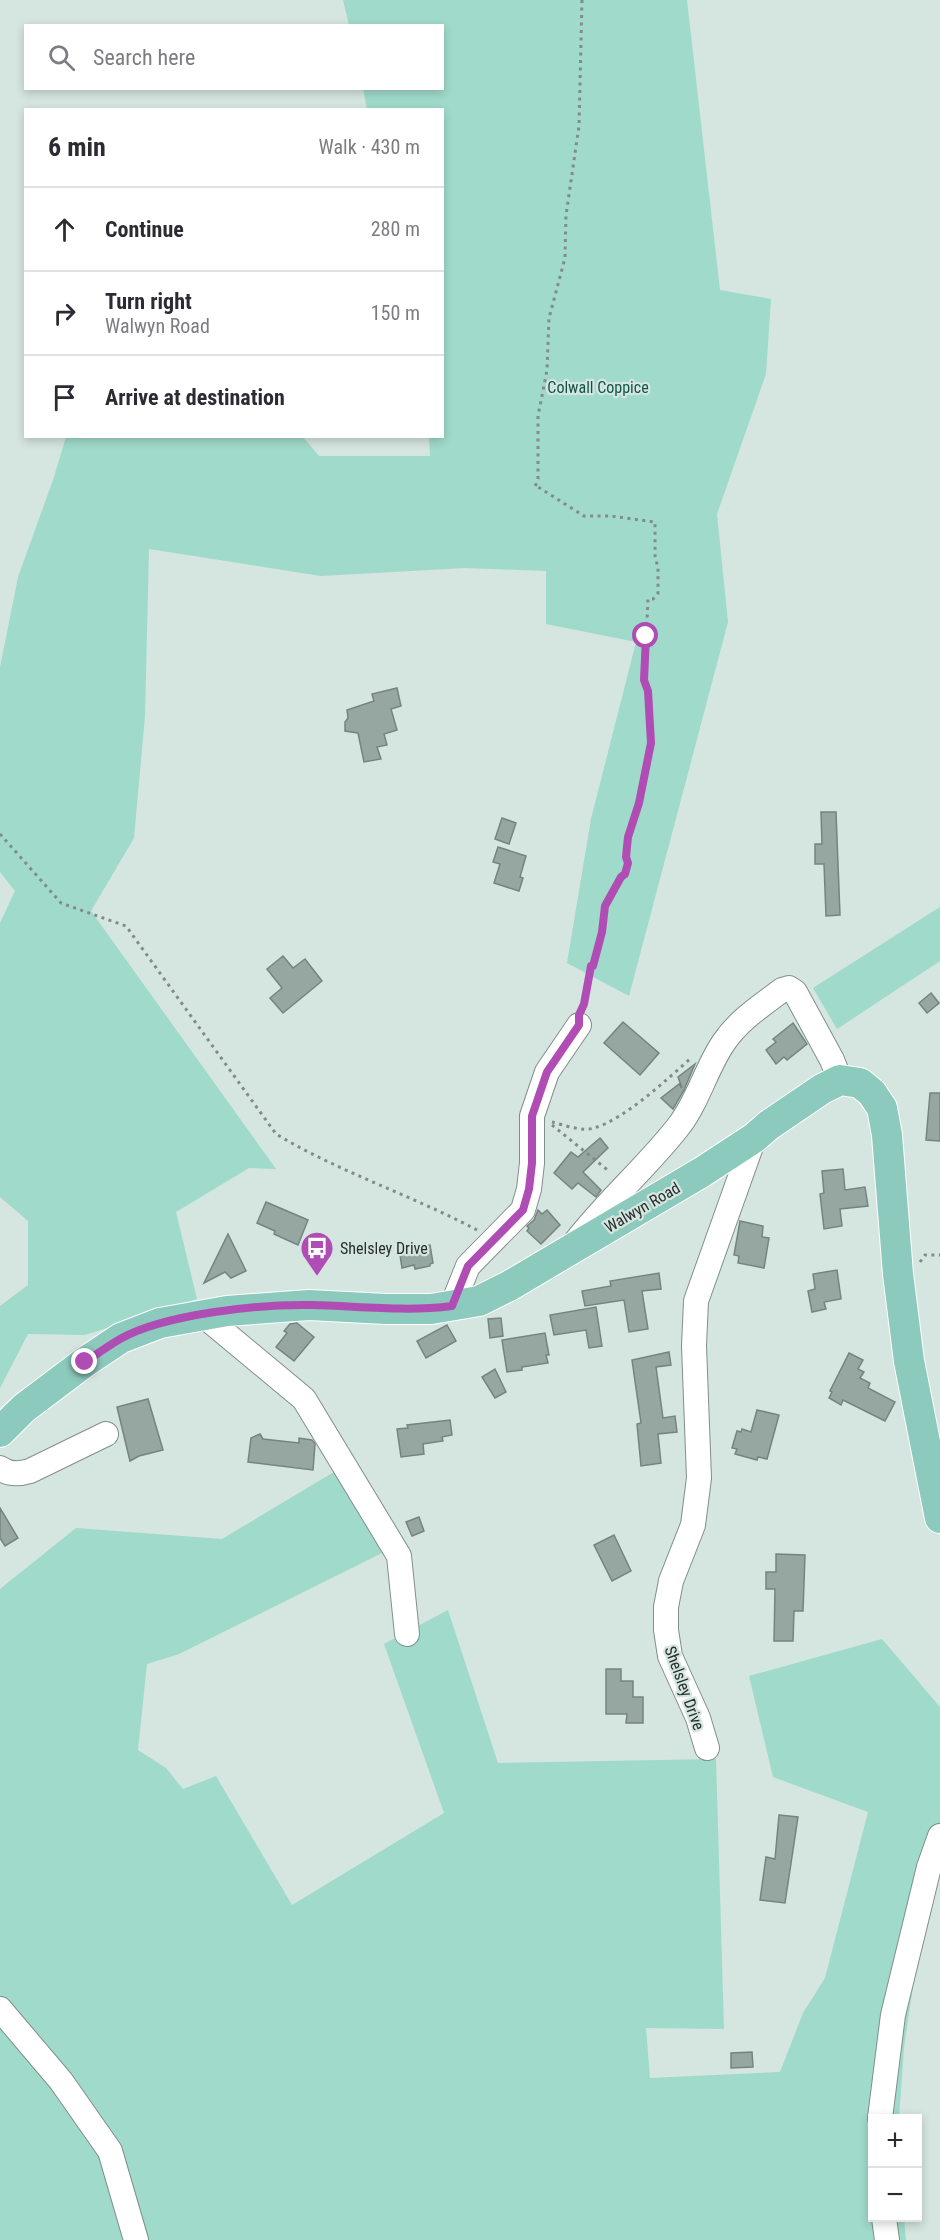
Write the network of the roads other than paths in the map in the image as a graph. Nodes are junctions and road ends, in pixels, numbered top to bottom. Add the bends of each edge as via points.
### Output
1 (579, 1025) road end
2 (840, 1080) junction
3 (754, 1138) junction
4 (569, 1250) junction
5 (452, 1306) junction
6 (203, 1315) junction
7 (0, 1432) edge
8 (106, 1434) dead end
9 (0, 1468) edge
10 (940, 1518) edge
11 (407, 1635) dead end
12 (707, 1748) dead end
13 (940, 1836) edge
14 (0, 2009) edge
15 (881, 2114) edge
16 (885, 2222) edge
17 (136, 2240) edge
18 (887, 2240) edge

1 - 5 street via 547,1072 532,1116 532,1163 523,1210 468,1266
2 - 3 main road, Walwyn Road via 801,1102
2 - 4 street via 795,992 789,988 782,990 738,1024 723,1043 680,1125 598,1212
2 - 10 main road via 860,1083 882,1108 888,1135 909,1360
3 - 4 main road, Walwyn Road
3 - 12 street, Shelsley Drive via 696,1301 699,1478 693,1525 671,1581 666,1607 670,1656
4 - 5 main road, Walwyn Road via 479,1301
5 - 6 main road, Walwyn Road via 386,1309 309,1305
6 - 7 main road, Walwyn Road via 160,1323 121,1338 24,1408
6 - 11 street via 304,1399 399,1556
8 - 9 street via 30,1471 18,1474
13 - 15 street via 894,2015
14 - 17 street via 61,2081 110,2151
16 - 18 street

